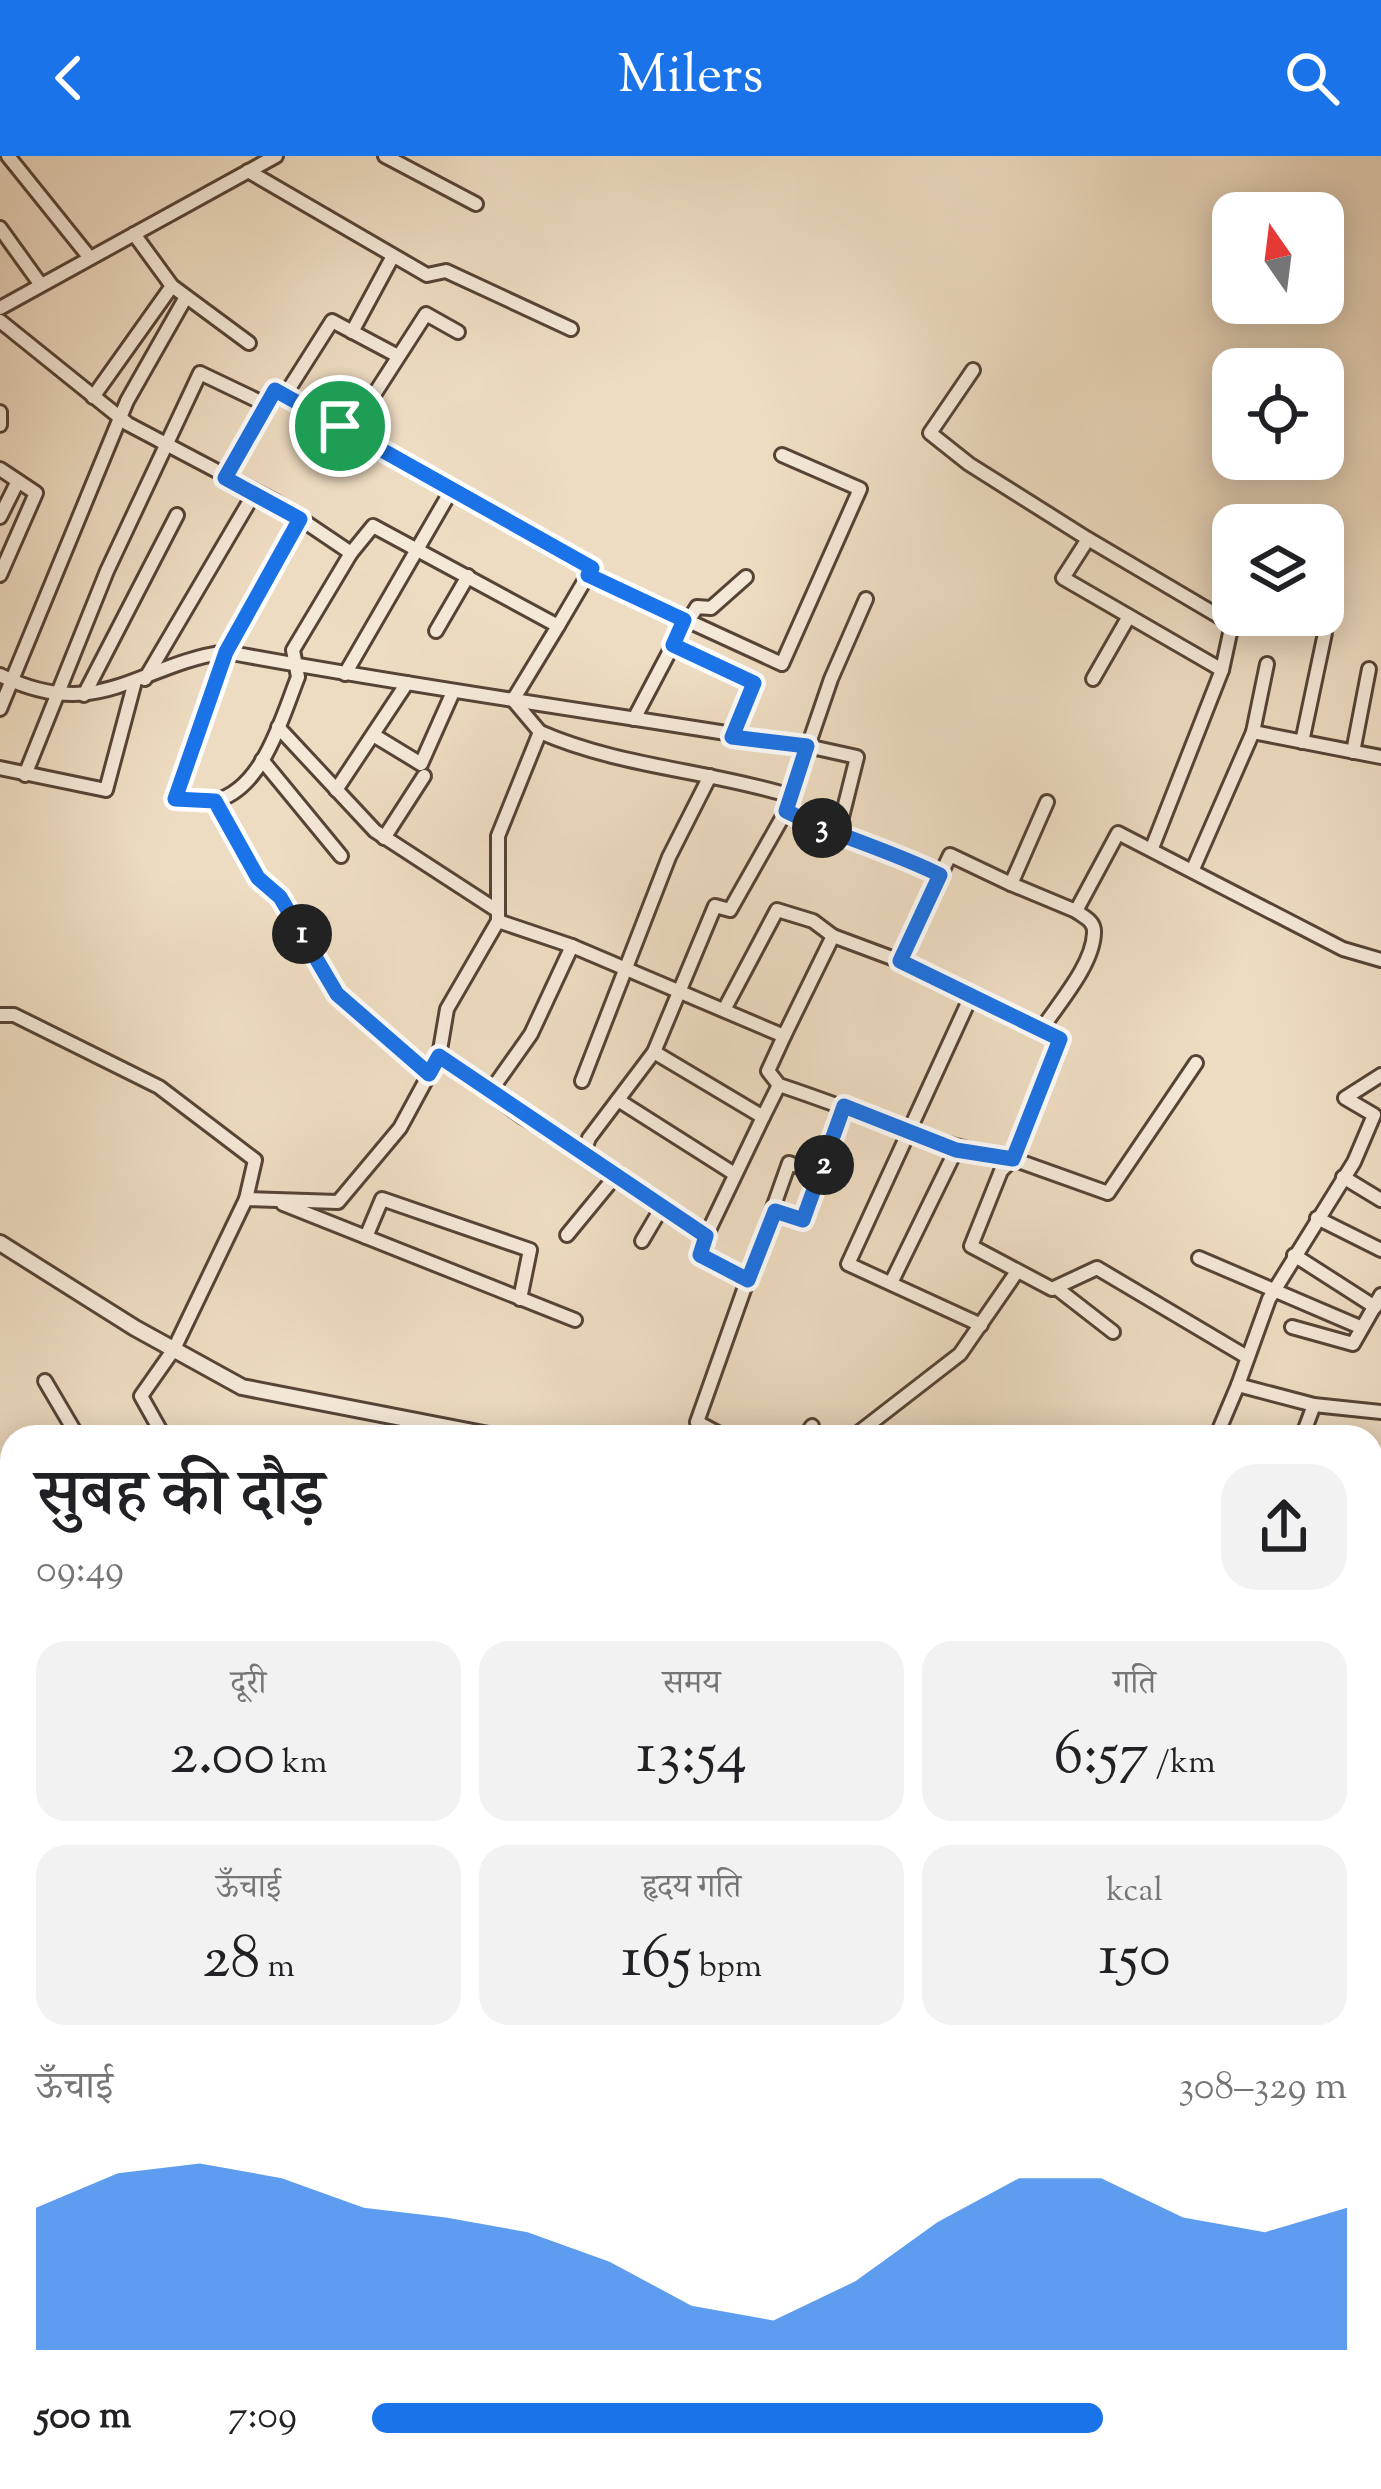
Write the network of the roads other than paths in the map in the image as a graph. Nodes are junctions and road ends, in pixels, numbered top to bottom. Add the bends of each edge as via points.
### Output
1 (8, 156) edge
2 (276, 156) edge
3 (386, 156) edge
4 (248, 171) junction
5 (476, 204) dead end
6 (0, 228) edge
7 (134, 234) junction
8 (393, 256) junction
9 (90, 258) junction
10 (41, 285) junction
11 (172, 286) junction
12 (185, 297) junction
13 (0, 308) edge
14 (0, 321) edge
15 (572, 329) dead end
16 (352, 332) junction
17 (458, 332) dead end
18 (249, 343) dead end
19 (396, 356) junction
20 (973, 370) dead end
21 (285, 395) junction
22 (93, 397) junction
23 (267, 405) junction
24 (0, 412) edge
25 (122, 419) junction
26 (0, 425) edge
27 (350, 432) junction
28 (162, 445) junction
29 (782, 455) dead end
30 (0, 470) edge
31 (225, 478) junction
32 (18, 481) junction
33 (452, 488) junction
34 (255, 492) junction
35 (177, 515) dead end
36 (0, 517) edge
37 (300, 519) junction
38 (1088, 539) junction
39 (414, 548) junction
40 (351, 553) junction
41 (0, 575) edge
42 (468, 575) junction
43 (588, 575) junction
44 (746, 577) dead end
45 (866, 598) dead end
46 (1128, 618) junction
47 (684, 620) junction
48 (559, 626) junction
49 (436, 631) dead end
50 (1324, 636) edge
51 (673, 645) junction
52 (226, 652) junction
53 (294, 664) junction
54 (1267, 664) dead end
55 (1369, 669) dead end
56 (1222, 670) junction
57 (346, 674) junction
58 (5, 678) edge
59 (1093, 679) dead end
60 (140, 683) junction
61 (407, 683) junction
62 (56, 690) junction
63 (453, 692) junction
64 (84, 695) junction
65 (513, 700) junction
66 (0, 709) edge
67 (634, 719) junction
68 (278, 727) junction
69 (540, 732) junction
70 (1253, 732) junction
71 (375, 736) junction
72 (732, 737) junction
73 (1302, 742) junction
74 (807, 746) junction
75 (1353, 752) junction
76 (1381, 757) edge
77 (262, 760) junction
78 (0, 768) edge
79 (26, 775) junction
80 (424, 776) dead end
81 (710, 776) junction
82 (336, 790) junction
83 (790, 796) junction
84 (215, 801) junction
85 (1047, 802) dead end
86 (786, 811) junction
87 (838, 833) junction
88 (384, 838) junction
89 (1152, 848) junction
90 (341, 856) dead end
91 (1193, 869) junction
92 (940, 875) junction
93 (1011, 884) junction
94 (1076, 910) junction
95 (498, 916) junction
96 (833, 936) junction
97 (572, 946) junction
98 (1381, 960) edge
99 (900, 961) junction
100 (628, 970) junction
101 (681, 992) junction
102 (972, 994) junction
103 (724, 1010) junction
104 (0, 1015) edge
105 (1041, 1030) junction
106 (784, 1036) junction
107 (654, 1052) junction
108 (439, 1056) junction
109 (1196, 1064) dead end
110 (429, 1074) junction
111 (1381, 1075) edge
112 (582, 1081) dead end
113 (779, 1085) junction
114 (490, 1092) junction
115 (618, 1100) junction
116 (844, 1106) junction
117 (763, 1117) junction
118 (911, 1129) junction
119 (956, 1150) junction
120 (584, 1152) junction
121 (1013, 1159) junction
122 (618, 1173) junction
123 (734, 1173) junction
124 (820, 1175) junction
125 (1343, 1178) junction
126 (246, 1199) junction
127 (271, 1199) junction
128 (1381, 1200) edge
129 (662, 1207) junction
130 (775, 1211) junction
131 (1317, 1218) junction
132 (567, 1235) dead end
133 (706, 1236) junction
134 (366, 1237) junction
135 (642, 1241) dead end
136 (0, 1243) edge
137 (1381, 1250) edge
138 (1294, 1256) junction
139 (1199, 1258) dead end
140 (1016, 1273) junction
141 (748, 1280) junction
142 (891, 1283) junction
143 (1274, 1289) junction
144 (1059, 1290) junction
145 (520, 1299) junction
146 (1378, 1301) edge
147 (575, 1320) dead end
148 (981, 1325) junction
149 (1292, 1327) dead end
150 (1360, 1327) junction
151 (1113, 1332) dead end
152 (174, 1349) junction
153 (1247, 1358) junction
154 (45, 1381) dead end
155 (1238, 1385) junction
156 (1314, 1405) junction
157 (1381, 1412) edge
158 (71, 1425) edge
159 (157, 1425) edge
160 (452, 1425) edge
161 (702, 1425) edge
162 (868, 1425) edge
163 (1221, 1425) edge
164 (1306, 1425) edge

1 - 9 street
2 - 4 street
3 - 5 street
4 - 7 street
4 - 8 street
6 - 10 street
7 - 9 street
7 - 11 street
8 - 15 street via 427,275 446,271
8 - 16 street
9 - 10 street
10 - 13 street
11 - 12 street
11 - 22 street
12 - 18 street
12 - 25 street
14 - 22 street
16 - 19 street
16 - 21 street via 332,321
17 - 19 street via 426,314
19 - 27 street
20 - 38 street via 931,434
21 - 23 street via 275,390
21 - 27 street
22 - 25 street
23 - 28 street via 200,373
23 - 31 street
24 - 26 street
25 - 28 street
25 - 58 street
27 - 33 street
28 - 31 street
28 - 62 street
29 - 47 street via 860,489 782,664
30 - 32 street
31 - 34 street
32 - 36 street
32 - 41 street via 36,493
33 - 39 street
33 - 43 street via 592,568
34 - 37 street
34 - 60 street
35 - 64 street
37 - 40 street
37 - 52 street
38 - 46 street via 1063,578
38 - 56 street via 1232,624
39 - 40 street via 373,526
39 - 42 street
39 - 57 street
40 - 53 street via 303,627
42 - 48 street
42 - 49 street
43 - 47 street
43 - 48 street
44 - 47 street
45 - 74 street
46 - 56 street
46 - 59 street
47 - 51 street
48 - 65 street
50 - 73 street
51 - 67 street
51 - 72 street via 754,683
52 - 53 street
52 - 60 street via 196,656
52 - 84 street via 175,799
53 - 57 street
53 - 68 street via 298,677
54 - 70 street
55 - 75 street
56 - 89 street
57 - 61 street
58 - 62 street
58 - 66 street
60 - 64 street
60 - 79 street via 106,790
61 - 63 street
61 - 71 street
62 - 64 street
62 - 79 street
63 - 65 street
63 - 71 street via 421,764
65 - 67 street
65 - 69 street
67 - 72 street
68 - 77 street
68 - 82 street
69 - 81 street via 584,751
69 - 95 street via 498,836
70 - 73 street
70 - 91 street
71 - 82 street
72 - 74 street
73 - 75 street
74 - 83 street
74 - 87 street via 857,758
75 - 76 street
77 - 84 street
77 - 90 street
78 - 79 street
80 - 88 street
81 - 83 street
81 - 100 street via 669,857
82 - 88 street
83 - 86 street
84 - 110 street via 337,994
85 - 93 street
86 - 87 street
86 - 101 street via 730,910 715,906
87 - 92 street
88 - 95 street
89 - 91 street
89 - 94 street via 1118,833
91 - 98 street via 1343,949
92 - 93 street via 950,855
92 - 99 street
93 - 94 street
94 - 105 street via 1094,933
95 - 97 street
95 - 108 street via 447,1009
96 - 99 street
96 - 103 street via 777,910
96 - 106 street
97 - 100 street
97 - 114 street via 530,1034
99 - 102 street
100 - 101 street
100 - 112 street
101 - 103 street
101 - 107 street
102 - 105 street
102 - 118 street
103 - 106 street
104 - 126 street via 159,1087 255,1160
105 - 121 street via 1060,1039
106 - 113 street via 768,1071
107 - 115 street
107 - 117 street
108 - 110 street
108 - 114 street
109 - 121 street via 1108,1193
110 - 127 street via 400,1128 338,1202
111 - 125 street via 1345,1098 1374,1115
113 - 116 street
113 - 117 street
114 - 120 street
115 - 120 street
115 - 123 street
116 - 118 street
116 - 124 street
117 - 123 street
118 - 119 street
118 - 142 street via 848,1264
119 - 121 street
119 - 142 street
120 - 122 street
121 - 140 street via 971,1246
122 - 129 street
122 - 132 street
123 - 133 street
124 - 130 street via 803,1220
124 - 130 street via 789,1163
125 - 128 street
125 - 131 street
126 - 127 street
126 - 152 street
127 - 134 street
129 - 133 street
129 - 135 street
130 - 141 street
131 - 137 street
131 - 138 street
133 - 141 street via 700,1255
134 - 145 street
134 - 145 street via 382,1198 530,1250
136 - 152 street
138 - 143 street
138 - 146 street
139 - 143 street
140 - 144 street
140 - 148 street
141 - 161 street via 697,1422
142 - 148 street
143 - 150 street
143 - 153 street
144 - 151 street
144 - 153 street via 1097,1268
145 - 147 street
146 - 150 street
148 - 162 street via 960,1354
149 - 150 street via 1353,1344
152 - 159 street via 141,1396
152 - 160 street via 242,1387
153 - 155 street
154 - 158 street
155 - 156 street
155 - 163 street
156 - 157 street
156 - 164 street

